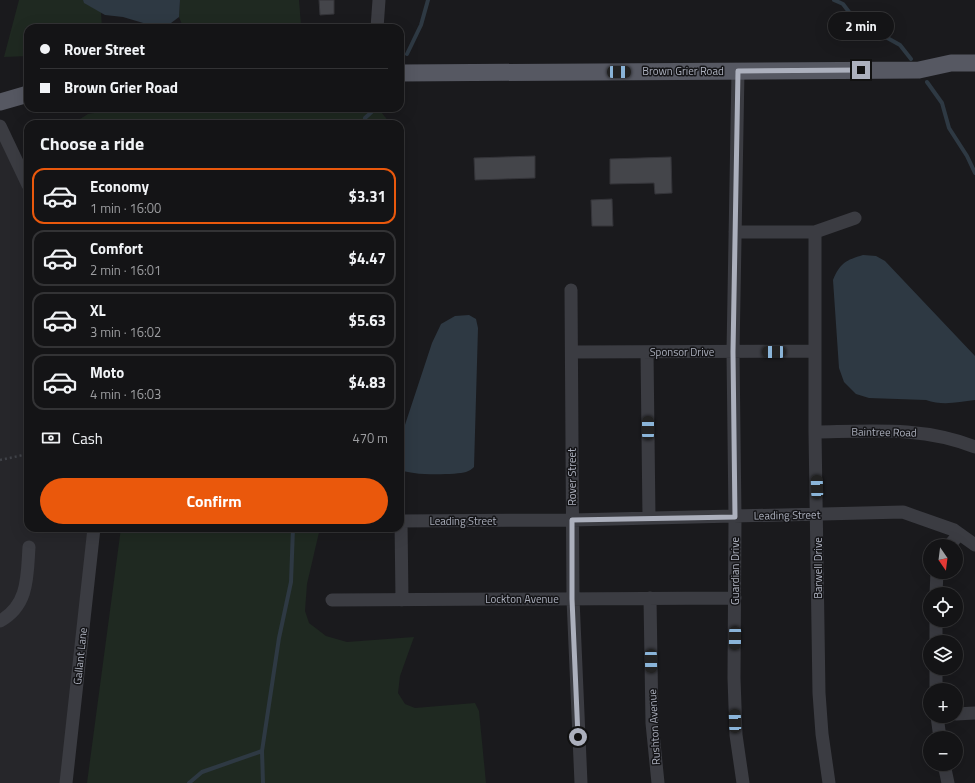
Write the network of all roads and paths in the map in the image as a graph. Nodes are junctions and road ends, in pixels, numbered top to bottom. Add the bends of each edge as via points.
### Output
1 (379, 0) edge
2 (377, 24) edge
3 (975, 63) edge
4 (919, 70) junction
5 (738, 71) junction
6 (404, 73) edge
7 (975, 75) edge
8 (24, 95) edge
9 (0, 102) edge
10 (0, 126) edge
11 (24, 177) edge
12 (855, 218) dead end
13 (735, 232) junction
14 (815, 232) junction
15 (572, 290) dead end
16 (815, 351) junction
17 (572, 352) junction
18 (647, 352) junction
19 (733, 352) junction
20 (815, 432) junction
21 (975, 446) edge
22 (24, 455) edge
23 (0, 460) edge
24 (818, 515) junction
25 (735, 517) junction
26 (649, 518) junction
27 (572, 520) junction
28 (404, 521) edge
29 (94, 532) edge
30 (400, 532) edge
31 (959, 534) junction
32 (955, 539) edge
33 (975, 545) edge
34 (29, 547) dead end
35 (650, 598) junction
36 (735, 598) junction
37 (572, 599) junction
38 (332, 600) dead end
39 (402, 600) junction
40 (0, 621) edge
41 (975, 713) edge
42 (963, 714) edge
43 (945, 771) edge
44 (66, 783) edge
45 (581, 783) edge
46 (658, 783) edge
47 (744, 783) edge
48 (829, 783) edge
49 (948, 783) edge

1 - 2 street
3 - 4 main road, Brown Grier Road via 951,63
4 - 5 main road, Brown Grier Road
4 - 7 main road, Brown Grier Road via 928,73
5 - 6 main road, Brown Grier Road
5 - 13 street, Guardian Drive
8 - 9 main road
10 - 11 street
12 - 14 street
13 - 14 street
13 - 19 street, Guardian Drive
14 - 16 street, Barwell Drive
15 - 17 street, Rover Street
16 - 19 street, Sponsor Drive
16 - 20 street, Barwell Drive
17 - 18 street, Sponsor Drive
17 - 27 street, Rover Street
18 - 19 street, Sponsor Drive
18 - 26 street
19 - 25 street, Guardian Drive
20 - 21 street, Baintree Road via 899,430 959,440
20 - 24 street, Barwell Drive
22 - 23 path
24 - 25 street, Leading Street
24 - 31 street, Leading Street via 903,512
24 - 48 street, Barwell Drive via 819,693
25 - 26 street, Leading Street
25 - 36 street, Guardian Drive
26 - 27 street, Leading Street
27 - 28 street, Leading Street
27 - 37 street, Rover Street
29 - 44 street, Gallant Lane
30 - 39 street
31 - 32 street
31 - 33 street, Leading Street
34 - 40 street via 25,590 17,607
35 - 36 street, Lockton Avenue
35 - 37 street, Lockton Avenue
35 - 46 street, Rushton Avenue via 652,723
36 - 47 street, Guardian Drive via 736,735
37 - 39 street, Lockton Avenue
37 - 45 street, Rover Street
38 - 39 street, Lockton Avenue
41 - 42 street
43 - 49 street

